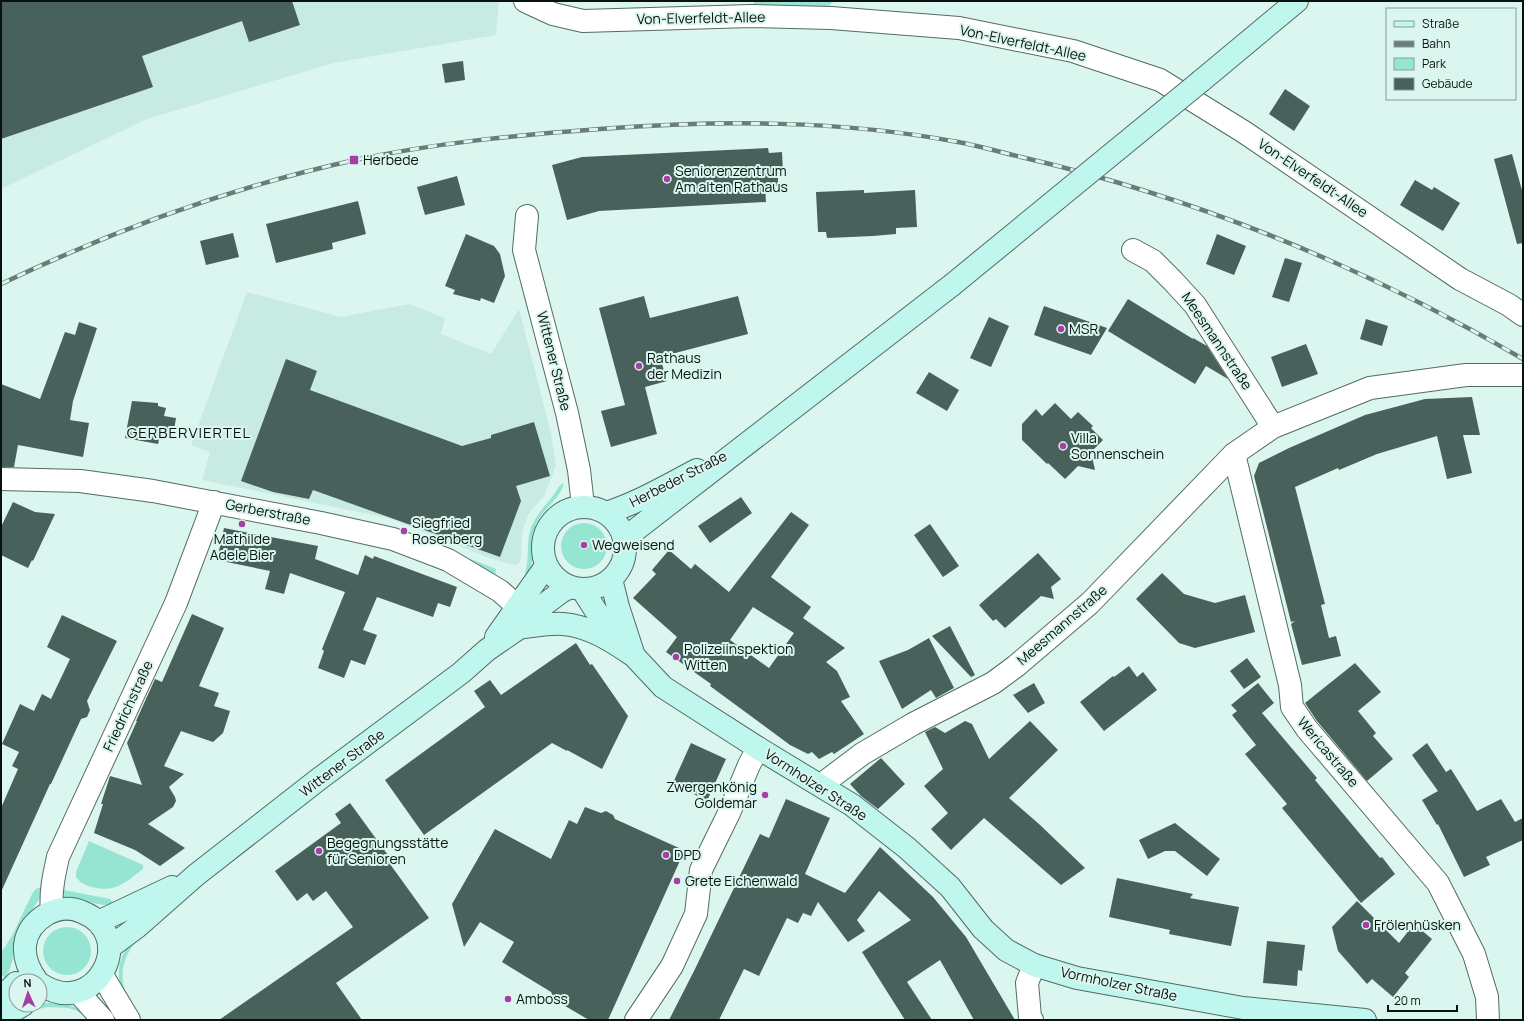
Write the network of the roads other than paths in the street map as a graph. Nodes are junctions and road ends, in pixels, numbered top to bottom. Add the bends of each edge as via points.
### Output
1 (525, 1) edge
2 (1297, 1) edge
3 (527, 216) dead end
4 (1133, 250) dead end
5 (1523, 315) edge
6 (1523, 375) edge
7 (1273, 427) junction
8 (748, 444) junction
9 (1234, 454) junction
10 (1, 479) edge
11 (214, 502) junction
12 (583, 506) junction
13 (606, 512) junction
14 (625, 538) junction
15 (546, 566) junction
16 (611, 579) junction
17 (576, 588) junction
18 (517, 606) junction
19 (519, 628) junction
20 (487, 650) junction
21 (626, 651) junction
22 (758, 748) junction
23 (821, 784) junction
24 (196, 874) junction
25 (52, 911) junction
26 (98, 922) junction
27 (109, 948) junction
28 (1034, 965) junction
29 (30, 973) edge
30 (102, 975) junction
31 (48, 988) edge
32 (78, 992) junction
33 (103, 1020) edge
34 (129, 1020) edge
35 (636, 1020) edge
36 (1032, 1020) edge
37 (1365, 1020) edge
38 (1488, 1020) edge

1 - 5 street, Von-Elverfeldt-Allee via 553,14 583,21 751,16 831,18 959,28 1073,50 1160,80 1244,132 1460,279
2 - 8 main road, bridge via 952,285
3 - 12 street, Wittener Straße via 524,250 568,413
4 - 7 street, Meesmannstraße via 1153,261 1195,305
6 - 7 street, Meesmannstraße via 1466,375 1370,388
7 - 9 street, Meesmannstraße
8 - 13 main road, Herbeder Straße via 641,499
8 - 14 main road
9 - 23 street, Meesmannstraße via 1090,603 1016,666 993,683 862,754
9 - 38 street, Wericastraße via 1290,685 1292,707 1307,729 1438,883 1474,954 1487,997
10 - 11 street, Gerberstraße via 80,480
11 - 18 street, Gerberstraße via 393,539 448,560 500,591
11 - 25 street, Friedrichstraße via 176,603 58,857 52,881
12 - 13 main road
12 - 15 main road via 570,509 548,526 543,539 542,553
13 - 14 main road via 618,524
14 - 16 main road via 623,562
15 - 17 main road via 554,577
15 - 18 main road, Wittener Straße
16 - 17 main road via 596,588
16 - 21 main road
17 - 19 main road, Wittener Straße via 561,592
17 - 21 main road
18 - 20 main road, Wittener Straße
19 - 20 main road, Wittener Straße
19 - 21 main road via 561,624 583,627
20 - 24 main road, Wittener Straße via 461,673
21 - 22 main road, Vormholzer Straße via 663,687
22 - 23 main road, Vormholzer Straße
22 - 35 street via 701,870 696,914 672,966
23 - 28 main road, Vormholzer Straße via 907,848 950,887 983,929 1006,950
24 - 26 main road, Wittener Straße
24 - 27 main road, Wittener Straße via 137,927
25 - 26 main road via 77,910
25 - 29 main road via 40,918 30,929 24,957
26 - 27 main road via 106,934
27 - 30 main road via 108,962
28 - 36 street via 1027,983
28 - 37 main road, Vormholzer Straße via 1077,978 1243,1008
30 - 32 main road via 92,986
30 - 34 street
31 - 32 main road via 63,994
32 - 33 street

